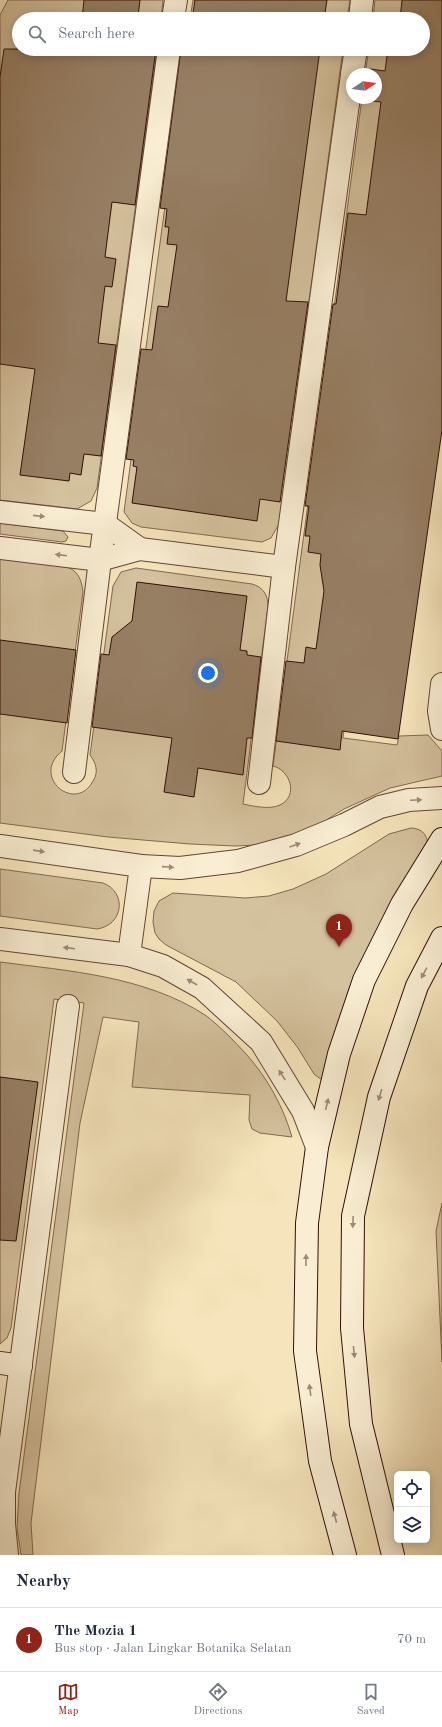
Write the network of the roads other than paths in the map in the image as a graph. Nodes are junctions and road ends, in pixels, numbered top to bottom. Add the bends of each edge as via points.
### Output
1 (176, 0) edge
2 (362, 0) edge
3 (174, 12) edge
4 (361, 12) edge
5 (168, 56) edge
6 (355, 56) edge
7 (353, 68) edge
8 (348, 104) edge
9 (0, 512) edge
10 (105, 524) junction
11 (0, 548) edge
12 (140, 549) junction
13 (100, 560) junction
14 (284, 567) junction
15 (442, 684) edge
16 (440, 720) edge
17 (74, 772) dead end
18 (259, 783) dead end
19 (442, 798) edge
20 (442, 839) edge
21 (0, 846) edge
22 (141, 866) junction
23 (442, 938) edge
24 (0, 939) edge
25 (129, 955) junction
26 (68, 1006) dead end
27 (317, 1147) junction
28 (10, 1365) edge
29 (7, 1555) edge
30 (345, 1555) edge
31 (393, 1555) edge

1 - 3 street
2 - 4 street
5 - 10 street
6 - 7 street
8 - 14 street
9 -> 10 street
10 - 12 street
10 - 13 street
13 -> 11 street
12 - 13 street
12 - 14 street
13 - 17 street
14 - 18 street
15 - 16 street
22 -> 19 street via 180,868 238,861 296,845 380,807 409,800
27 -> 20 street via 339,1054 364,980 402,904
21 -> 22 street
22 - 25 street
23 -> 31 street via 417,986 379,1097 353,1216 352,1328 361,1424
25 -> 24 street
27 -> 25 street via 303,1111 261,1042 202,988 163,966
26 - 28 street
30 -> 27 street via 320,1461 305,1351 307,1223
28 - 29 street via 4,1492

